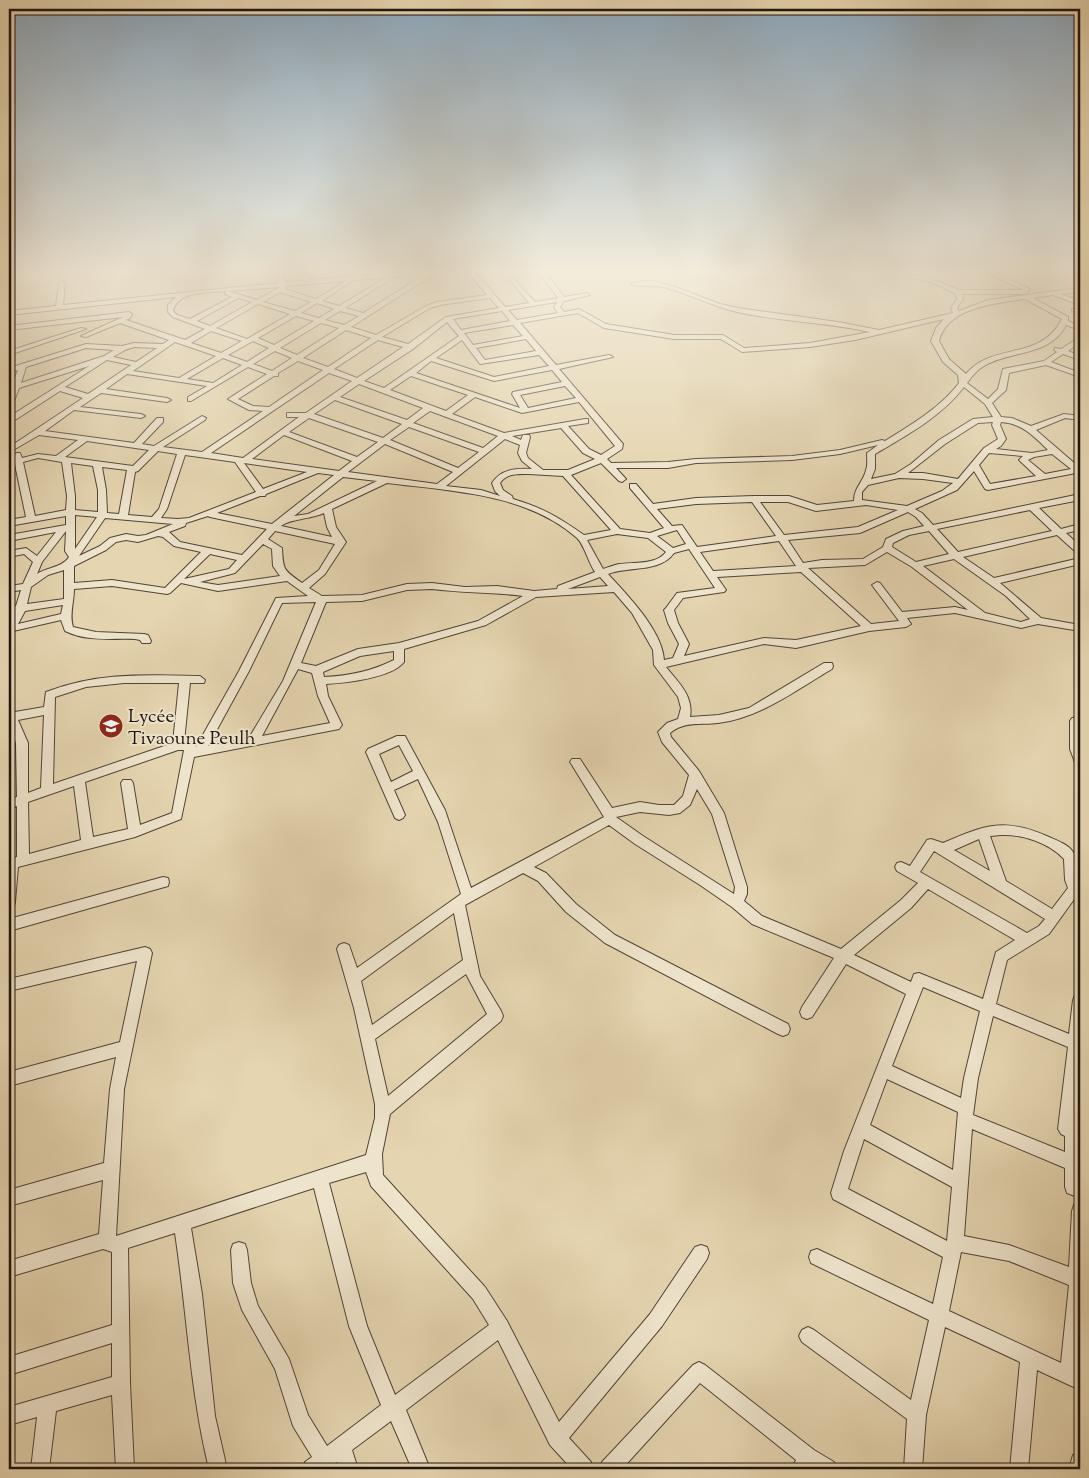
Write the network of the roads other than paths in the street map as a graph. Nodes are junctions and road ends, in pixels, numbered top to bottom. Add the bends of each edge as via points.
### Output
1 (57, 339) edge
2 (84, 339) edge
3 (175, 339) joint
4 (191, 339) edge
5 (246, 339) edge
6 (289, 339) edge
7 (328, 339) edge
8 (374, 339) edge
9 (384, 339) edge
10 (421, 339) edge
11 (455, 339) edge
12 (465, 339) edge
13 (523, 339) edge
14 (529, 339) edge
15 (726, 339) edge
16 (842, 339) edge
17 (935, 339) edge
18 (1052, 339) edge
19 (1080, 339) edge
20 (250, 340) junction
21 (185, 342) junction
22 (1043, 345) junction
23 (86, 346) junction
24 (165, 346) junction
25 (410, 347) junction
26 (122, 348) junction
27 (273, 348) junction
28 (472, 348) junction
29 (9, 352) edge
30 (541, 352) junction
31 (1063, 352) junction
32 (223, 355) junction
33 (609, 357) dead end
34 (106, 358) junction
35 (297, 358) junction
36 (1080, 358) edge
37 (431, 359) junction
38 (472, 359) junction
39 (1046, 363) junction
40 (137, 364) junction
41 (249, 364) junction
42 (23, 366) junction
43 (458, 368) junction
44 (554, 368) junction
45 (328, 369) junction
46 (9, 370) edge
47 (126, 372) junction
48 (410, 373) junction
49 (275, 374) junction
50 (1080, 376) edge
51 (180, 380) junction
52 (358, 380) junction
53 (568, 383) junction
54 (963, 383) junction
55 (214, 385) junction
56 (15, 387) junction
57 (59, 388) junction
58 (98, 390) junction
59 (386, 390) junction
60 (473, 395) junction
61 (89, 397) junction
62 (334, 397) junction
63 (191, 399) dead end
64 (167, 400) dead end
65 (520, 400) junction
66 (582, 400) junction
67 (988, 403) junction
68 (9, 404) edge
69 (507, 406) junction
70 (430, 407) junction
71 (73, 408) junction
72 (271, 409) junction
73 (526, 411) junction
74 (448, 413) junction
75 (290, 414) junction
76 (309, 415) junction
77 (141, 416) dead end
78 (202, 418) dead end
79 (1080, 418) edge
80 (998, 419) junction
81 (9, 420) edge
82 (160, 420) dead end
83 (586, 421) dead end
84 (408, 424) junction
85 (293, 425) junction
86 (563, 425) junction
87 (1031, 429) junction
88 (529, 431) junction
89 (37, 432) junction
90 (282, 432) junction
91 (505, 435) junction
92 (86, 438) junction
93 (896, 439) junction
94 (384, 441) junction
95 (523, 442) junction
96 (12, 446) edge
97 (136, 446) junction
98 (156, 448) junction
99 (987, 450) junction
100 (484, 451) junction
101 (1054, 451) junction
102 (182, 452) junction
103 (203, 455) junction
104 (1032, 455) junction
105 (62, 459) junction
106 (241, 460) junction
107 (358, 460) junction
108 (18, 461) junction
109 (605, 462) junction
110 (97, 465) junction
111 (976, 466) junction
112 (131, 470) junction
113 (320, 470) junction
114 (1079, 470) edge
115 (459, 471) junction
116 (539, 471) junction
117 (342, 474) junction
118 (566, 474) junction
119 (898, 476) junction
120 (1043, 476) junction
121 (622, 479) dead end
122 (386, 480) junction
123 (960, 482) junction
124 (865, 483) junction
125 (633, 486) dead end
126 (439, 487) junction
127 (262, 494) junction
128 (1080, 497) edge
129 (754, 499) junction
130 (858, 502) junction
131 (516, 503) junction
132 (650, 507) junction
133 (1032, 507) junction
134 (328, 509) junction
135 (908, 509) junction
136 (70, 512) junction
137 (210, 514) junction
138 (103, 515) junction
139 (123, 517) junction
140 (140, 518) junction
141 (155, 519) junction
142 (31, 520) junction
143 (191, 520) junction
144 (284, 520) junction
145 (9, 523) edge
146 (1080, 527) edge
147 (67, 528) junction
148 (273, 528) junction
149 (930, 528) junction
150 (670, 529) junction
151 (617, 531) junction
152 (1059, 532) junction
153 (159, 534) junction
154 (651, 536) junction
155 (120, 537) junction
156 (9, 538) edge
157 (582, 538) junction
158 (262, 539) junction
159 (781, 539) junction
160 (341, 542) junction
161 (692, 548) junction
162 (887, 548) junction
163 (207, 551) junction
164 (671, 551) junction
165 (1080, 551) edge
166 (9, 554) edge
167 (956, 556) junction
168 (243, 558) junction
169 (38, 561) junction
170 (72, 561) junction
171 (1080, 561) edge
172 (915, 565) junction
173 (802, 568) junction
174 (603, 574) junction
175 (710, 574) junction
176 (288, 578) junction
177 (180, 581) junction
178 (991, 582) junction
179 (877, 585) dead end
180 (26, 586) junction
181 (69, 586) junction
182 (302, 588) junction
183 (9, 589) edge
184 (616, 589) junction
185 (548, 593) junction
186 (534, 594) junction
187 (322, 600) junction
188 (69, 601) junction
189 (21, 608) junction
190 (9, 610) edge
191 (65, 616) junction
192 (900, 616) junction
193 (984, 616) junction
194 (1038, 621) junction
195 (869, 628) junction
196 (1080, 628) edge
197 (9, 629) edge
198 (146, 641) dead end
199 (400, 647) junction
200 (677, 660) junction
201 (295, 665) junction
202 (659, 665) junction
203 (828, 666) dead end
204 (318, 675) junction
205 (186, 679) junction
206 (200, 680) dead end
207 (49, 710) junction
208 (10, 715) edge
209 (683, 721) junction
210 (1080, 721) edge
211 (252, 743) junction
212 (178, 746) junction
213 (194, 753) junction
214 (576, 762) dead end
215 (1080, 762) edge
216 (420, 773) junction
217 (695, 774) junction
218 (79, 780) junction
219 (126, 783) dead end
220 (388, 788) junction
221 (47, 791) junction
222 (22, 800) junction
223 (9, 804) edge
224 (399, 815) dead end
225 (609, 817) junction
226 (135, 832) junction
227 (982, 832) junction
228 (88, 844) junction
229 (943, 849) junction
230 (15, 863) edge
231 (523, 867) junction
232 (163, 882) dead end
233 (927, 882) junction
234 (1002, 887) junction
235 (1076, 887) edge
236 (463, 900) junction
237 (9, 902) edge
238 (737, 903) junction
239 (1053, 917) junction
240 (9, 925) edge
241 (1027, 940) junction
242 (344, 950) dead end
243 (843, 956) junction
244 (470, 963) junction
245 (354, 978) junction
246 (9, 985) edge
247 (915, 991) junction
248 (1080, 1000) edge
249 (988, 1008) junction
250 (807, 1012) dead end
251 (783, 1029) dead end
252 (368, 1036) junction
253 (1078, 1044) edge
254 (126, 1047) junction
255 (884, 1070) junction
256 (9, 1079) edge
257 (383, 1110) junction
258 (966, 1113) junction
259 (862, 1129) junction
260 (1077, 1134) edge
261 (373, 1161) junction
262 (1074, 1163) junction
263 (112, 1169) junction
264 (320, 1180) junction
265 (960, 1183) junction
266 (1080, 1190) edge
267 (9, 1198) edge
268 (1080, 1211) edge
269 (182, 1223) junction
270 (1080, 1224) edge
271 (114, 1241) junction
272 (954, 1248) junction
273 (239, 1250) dead end
274 (701, 1253) dead end
275 (817, 1257) dead end
276 (9, 1269) edge
277 (1077, 1278) junction
278 (938, 1315) junction
279 (502, 1327) junction
280 (121, 1331) junction
281 (808, 1336) dead end
282 (1029, 1356) junction
283 (9, 1366) edge
284 (1074, 1379) edge
285 (121, 1382) junction
286 (48, 1404) junction
287 (393, 1408) junction
288 (917, 1415) junction
289 (9, 1416) edge
290 (557, 1438) junction
291 (342, 1447) junction
292 (1080, 1462) edge
293 (804, 1463) edge
294 (318, 1464) edge
295 (40, 1469) edge
296 (124, 1469) edge
297 (218, 1469) edge
298 (349, 1469) edge
299 (421, 1469) edge
300 (584, 1469) edge
301 (609, 1469) edge
302 (827, 1469) edge
303 (913, 1469) edge
304 (1019, 1469) edge
305 (1078, 1469) edge

1 - 29 street
2 - 23 street
3 - 21 street
3 - 24 street
4 - 21 street
5 - 20 street
6 - 27 street
7 - 35 street
8 - 45 street
9 - 25 street
10 - 25 street
11 - 37 street
12 - 28 street
13 - 28 street
14 - 30 street
15 - 16 street via 742,350
17 - 54 street via 946,360 962,374
18 - 22 street
19 - 31 street
20 - 27 street
20 - 32 street
21 - 32 street
22 - 31 street
22 - 54 street via 983,363
23 - 26 street
23 - 42 street
24 - 26 street
24 - 40 street
25 - 52 street
26 - 34 street
27 - 35 street
27 - 41 street
28 - 38 street
30 - 38 street via 483,362
30 - 44 street
31 - 36 street
31 - 39 street
32 - 41 street
32 - 51 street
33 - 44 street
34 - 40 street
34 - 56 street
34 - 57 street
35 - 45 street
35 - 49 street
37 - 43 street
37 - 48 street
38 - 43 street
39 - 50 street
39 - 67 street via 1006,371 1002,390
40 - 47 street
41 - 49 street
41 - 55 street
42 - 46 street
42 - 56 street
43 - 44 street via 494,379
44 - 53 street
45 - 52 street
45 - 72 street
47 - 51 street
47 - 58 street
48 - 59 street
48 - 60 street
49 - 72 street via 232,399 252,408
51 - 55 street
52 - 59 street
52 - 62 street
53 - 65 street via 518,393
53 - 66 street
54 - 67 street
54 - 93 street via 952,396
55 - 63 street
56 - 68 street
57 - 61 street
57 - 81 street
58 - 61 street
58 - 64 street
59 - 70 street
60 - 69 street
60 - 74 street
61 - 71 street
62 - 76 street
62 - 84 street
65 - 69 street
65 - 73 street
66 - 73 street
66 - 109 street via 619,444
67 - 80 street
69 - 73 street
70 - 74 street
70 - 84 street
71 - 77 street
71 - 89 street
72 - 75 street
72 - 103 street
74 - 91 street
75 - 76 street
75 - 85 street
76 - 85 street
76 - 94 street
78 - 98 street
79 - 87 street via 1064,416
80 - 87 street
80 - 99 street via 996,425 1002,439
80 - 119 street via 976,421 957,431
82 - 97 street
83 - 86 street
84 - 94 street
84 - 100 street
85 - 90 street
86 - 88 street
86 - 109 street via 586,451
87 - 101 street
88 - 91 street
88 - 95 street
89 - 92 street
89 - 96 street
90 - 106 street
90 - 107 street
91 - 95 street
91 - 100 street
92 - 97 street
92 - 105 street
93 - 109 street via 840,452 792,458 668,465
93 - 124 street via 871,453 871,469
94 - 107 street
94 - 115 street
95 - 116 street via 525,460
96 - 108 street
97 - 98 street
98 - 102 street
98 - 112 street via 138,468
99 - 104 street
99 - 111 street
100 - 115 street
101 - 104 street
101 - 114 street
102 - 103 street
102 - 141 street via 163,509
103 - 106 street
104 - 120 street via 1023,460
105 - 108 street via 38,456
105 - 110 street
105 - 136 street via 71,496
106 - 113 street
106 - 127 street
107 - 117 street
108 - 142 street
109 - 118 street
109 - 121 street
110 - 112 street
110 - 138 street
111 - 120 street via 988,487
111 - 123 street
112 - 139 street
113 - 117 street
113 - 127 street
114 - 120 street
115 - 126 street
116 - 118 street
116 - 131 street via 498,477 499,491
117 - 122 street
117 - 144 street
118 - 151 street
119 - 123 street
119 - 124 street
122 - 126 street
122 - 134 street
123 - 135 street via 945,493
124 - 130 street via 858,492
125 - 132 street
126 - 131 street via 481,493
127 - 137 street
128 - 133 street
129 - 130 street via 789,499 816,508
129 - 132 street
129 - 159 street
130 - 135 street
131 - 157 street via 549,515
132 - 150 street
133 - 149 street
133 - 152 street
134 - 144 street
134 - 160 street via 332,532
135 - 149 street via 919,515
135 - 159 street via 860,530
136 - 138 street
136 - 142 street
136 - 147 street
137 - 143 street
137 - 148 street
138 - 139 street
138 - 170 street
139 - 140 street
140 - 141 street
140 - 155 street
141 - 143 street
142 - 145 street
143 - 153 street
144 - 148 street
146 - 152 street
147 - 156 street
147 - 169 street
147 - 170 street
148 - 158 street
148 - 160 street
149 - 162 street via 906,533 889,541
149 - 167 street
150 - 154 street
150 - 161 street via 679,527
151 - 154 street
151 - 157 street
152 - 165 street
152 - 167 street
153 - 155 street via 138,539
153 - 163 street via 165,534 177,544
154 - 164 street
155 - 170 street
157 - 174 street
158 - 168 street
158 - 176 street via 277,548 278,566
159 - 161 street
159 - 173 street
160 - 182 street via 322,572
161 - 164 street
161 - 175 street
162 - 172 street
162 - 173 street via 865,562 822,563
163 - 168 street
163 - 177 street
164 - 174 street via 657,562 618,567
166 - 169 street via 26,551
167 - 172 street
167 - 178 street
168 - 177 street via 232,571
169 - 180 street
170 - 180 street
170 - 181 street
171 - 178 street
172 - 193 street
173 - 175 street
173 - 195 street
174 - 184 street
174 - 185 street
175 - 200 street via 721,592 680,595 669,610 684,644
176 - 177 street via 218,588
176 - 182 street
177 - 181 street via 167,591 112,583
178 - 194 street
179 - 192 street
180 - 183 street
180 - 189 street
181 - 188 street
182 - 187 street
184 - 185 street
184 - 202 street via 636,611 658,650
185 - 186 street
186 - 187 street via 432,586 407,587 362,598
186 - 199 street via 482,623
187 - 201 street
187 - 213 street via 277,601 244,671
188 - 189 street
188 - 191 street
189 - 190 street
189 - 197 street
191 - 197 street
191 - 198 street via 69,629 76,633 134,635 144,637
192 - 193 street via 955,610
192 - 195 street via 906,624
193 - 194 street via 1021,626
194 - 196 street
195 - 200 street via 796,644 764,641
199 - 204 street via 358,653
199 - 204 street via 399,662 390,667 360,677
200 - 202 street
201 - 204 street
201 - 211 street
202 - 209 street via 683,696 686,708
203 - 209 street via 752,711 719,719
204 - 211 street via 335,726
205 - 206 street
205 - 207 street via 125,678 85,683 50,694
205 - 212 street
207 - 208 street
207 - 221 street
208 - 222 street via 22,743
209 - 217 street via 664,732
210 - 215 street via 1076,721 1076,749
211 - 213 street
212 - 213 street via 191,746
212 - 218 street
213 - 226 street via 176,816
214 - 225 street
216 - 220 street
216 - 220 street via 401,739 372,752
216 - 236 street via 448,834
217 - 225 street via 689,800 684,806 672,810 633,808
217 - 238 street via 725,829 741,887
218 - 221 street
218 - 228 street
219 - 226 street
220 - 224 street
221 - 222 street
222 - 223 street
222 - 230 street
225 - 231 street
225 - 238 street
226 - 228 street
227 - 229 street
227 - 234 street
227 - 235 street via 1023,831 1053,844 1067,853
228 - 230 street
229 - 233 street via 931,844 907,870
229 - 234 street
230 - 237 street
231 - 236 street
231 - 251 street via 542,877 572,908 610,939
232 - 240 street
233 - 241 street
233 - 243 street via 906,904
234 - 239 street
235 - 239 street
236 - 244 street
236 - 245 street
238 - 243 street via 756,920
239 - 241 street via 1044,930
241 - 249 street via 1001,956
242 - 245 street
243 - 247 street
243 - 250 street
244 - 252 street
244 - 257 street via 474,978 496,1016
245 - 252 street
246 - 254 street via 144,954
247 - 249 street via 919,979
247 - 255 street
248 - 253 street
249 - 253 street
249 - 258 street
252 - 257 street
253 - 260 street via 1066,1129
254 - 256 street
254 - 263 street via 117,1089
255 - 258 street
255 - 259 street
257 - 261 street
258 - 262 street
258 - 265 street
259 - 265 street
259 - 272 street via 839,1193
260 - 262 street
261 - 264 street
261 - 279 street via 372,1170 377,1180 479,1293
262 - 266 street via 1074,1187
263 - 267 street
263 - 271 street
264 - 269 street
264 - 287 street via 358,1326
265 - 272 street
268 - 270 street
269 - 271 street
269 - 297 street via 206,1416
270 - 277 street
271 - 276 street
271 - 280 street
272 - 277 street via 1027,1258
272 - 278 street
273 - 294 street via 242,1283 251,1310 283,1365
274 - 290 street via 656,1320
275 - 278 street
277 - 284 street
278 - 282 street
278 - 288 street
279 - 287 street
279 - 290 street
280 - 283 street
280 - 285 street
281 - 288 street
282 - 284 street
282 - 304 street
285 - 286 street
285 - 296 street
286 - 289 street
286 - 295 street
287 - 291 street
287 - 299 street
288 - 303 street
290 - 300 street
291 - 294 street
291 - 298 street
292 - 305 street
293 - 301 street via 699,1371
293 - 302 street

